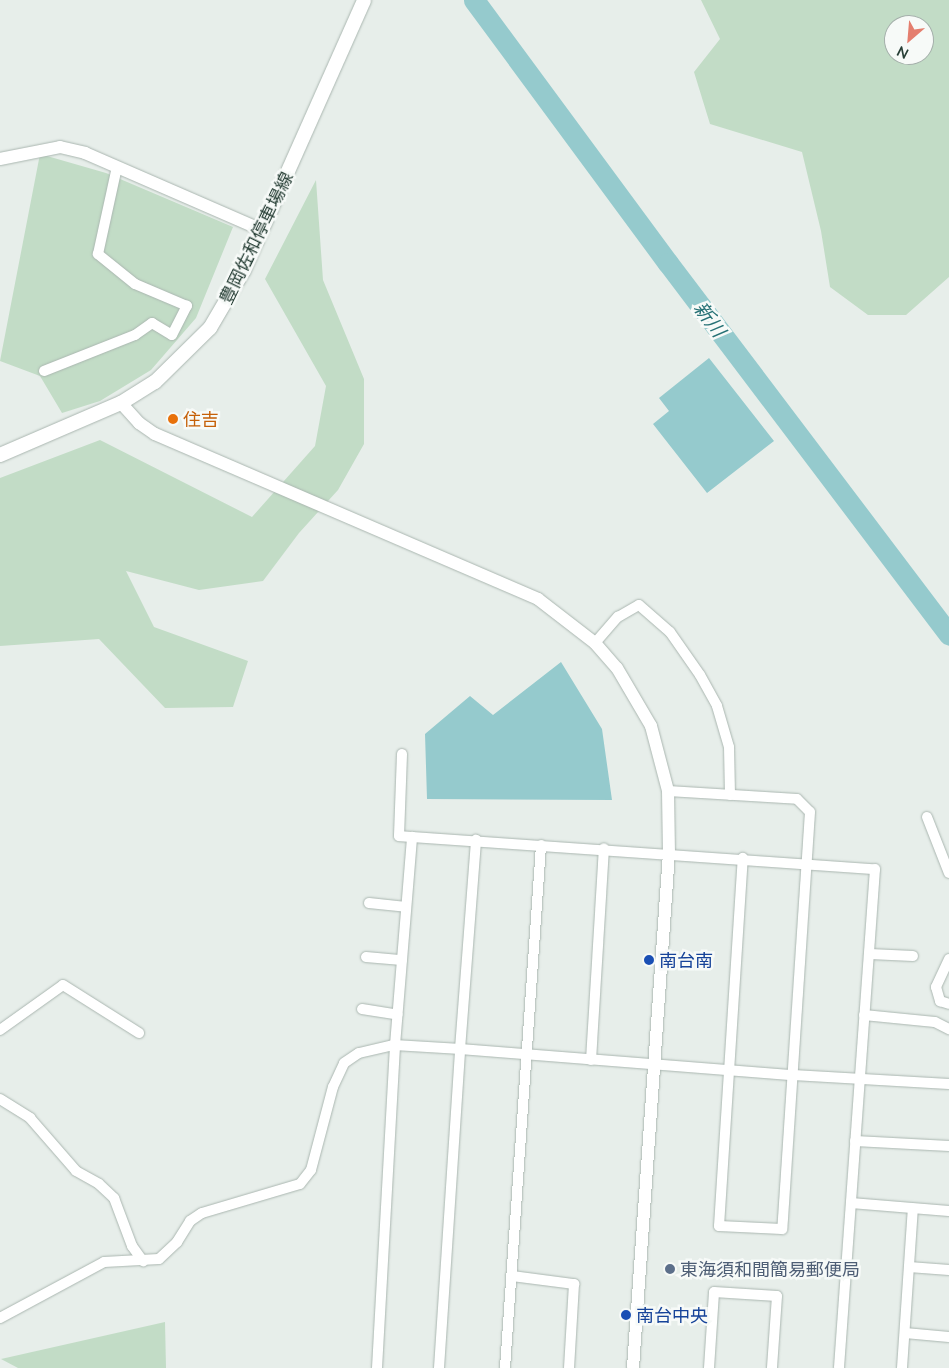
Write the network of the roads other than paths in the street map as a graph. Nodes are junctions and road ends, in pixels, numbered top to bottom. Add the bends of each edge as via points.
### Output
1 (364, 0) edge
2 (0, 159) edge
3 (117, 167) junction
4 (262, 230) junction
5 (44, 371) dead end
6 (121, 403) junction
7 (0, 455) edge
8 (595, 643) junction
9 (402, 754) dead end
10 (668, 791) junction
11 (730, 795) junction
12 (927, 817) dead end
13 (412, 836) junction
14 (476, 840) junction
15 (540, 844) junction
16 (604, 848) junction
17 (669, 853) junction
18 (743, 858) junction
19 (808, 864) junction
20 (949, 873) edge
21 (369, 903) dead end
22 (406, 907) junction
23 (869, 954) junction
24 (913, 956) dead end
25 (366, 957) dead end
26 (949, 959) edge
27 (402, 960) junction
28 (949, 1004) edge
29 (362, 1009) dead end
30 (398, 1015) junction
31 (864, 1015) junction
32 (949, 1029) edge
33 (0, 1030) edge
34 (139, 1033) dead end
35 (395, 1046) junction
36 (460, 1049) junction
37 (527, 1054) junction
38 (591, 1060) junction
39 (654, 1064) junction
40 (730, 1070) junction
41 (793, 1075) junction
42 (860, 1078) junction
43 (949, 1084) edge
44 (0, 1098) edge
45 (856, 1141) junction
46 (949, 1146) edge
47 (851, 1203) junction
48 (913, 1208) junction
49 (949, 1211) edge
50 (143, 1261) junction
51 (909, 1267) junction
52 (949, 1270) edge
53 (512, 1276) junction
54 (0, 1318) edge
55 (905, 1333) junction
56 (949, 1337) edge
57 (377, 1368) edge
58 (439, 1368) edge
59 (505, 1368) edge
60 (569, 1368) edge
61 (633, 1368) edge
62 (709, 1368) edge
63 (772, 1368) edge
64 (839, 1368) edge
65 (902, 1368) edge

1 - 4 main road, 豊岡佐和停車場線
2 - 3 street via 60,147
3 - 4 street
3 - 5 street via 98,254 135,284 187,306 172,335 152,324 135,335
4 - 6 main road, 豊岡佐和停車場線 via 244,270 210,328 154,382
6 - 7 main road, 豊岡佐和停車場線
6 - 8 street via 138,423 155,434 511,585 566,618
8 - 10 street via 616,668 651,726
8 - 11 street via 618,617 639,605 670,632 700,675 716,706 729,747
9 - 13 street via 399,836
10 - 11 street
10 - 17 street
11 - 19 street via 797,799 810,812
12 - 20 street
13 - 14 street
13 - 22 street
14 - 15 street
14 - 36 street
15 - 16 street
15 - 37 street
16 - 17 street
16 - 38 street
17 - 18 street
17 - 39 street
18 - 19 street
18 - 40 street
19 - 23 street via 875,869
19 - 41 street
21 - 22 street
22 - 27 street
23 - 24 street
23 - 31 street
25 - 27 street
26 - 28 street via 936,986 940,1001
27 - 30 street
29 - 30 street
30 - 35 street
31 - 32 street via 935,1022
31 - 42 street
33 - 34 street via 63,984
35 - 36 street
35 - 50 street via 359,1053 344,1063 310,1170 300,1184 202,1213 190,1221 177,1242 159,1259
35 - 57 street
36 - 37 street
36 - 58 street
37 - 38 street
37 - 53 street
38 - 39 street
39 - 40 street
39 - 61 street
40 - 41 street
40 - 41 street via 719,1226 782,1229
41 - 42 street
42 - 43 street
42 - 45 street
44 - 50 street via 30,1118 76,1171 99,1184 114,1198 132,1246
45 - 46 street
45 - 47 street
47 - 48 street
47 - 64 street
48 - 49 street
48 - 51 street
50 - 54 street via 104,1262
51 - 52 street
51 - 55 street
53 - 59 street
53 - 60 street via 574,1284
55 - 56 street
55 - 65 street
62 - 63 street via 714,1292 778,1296

